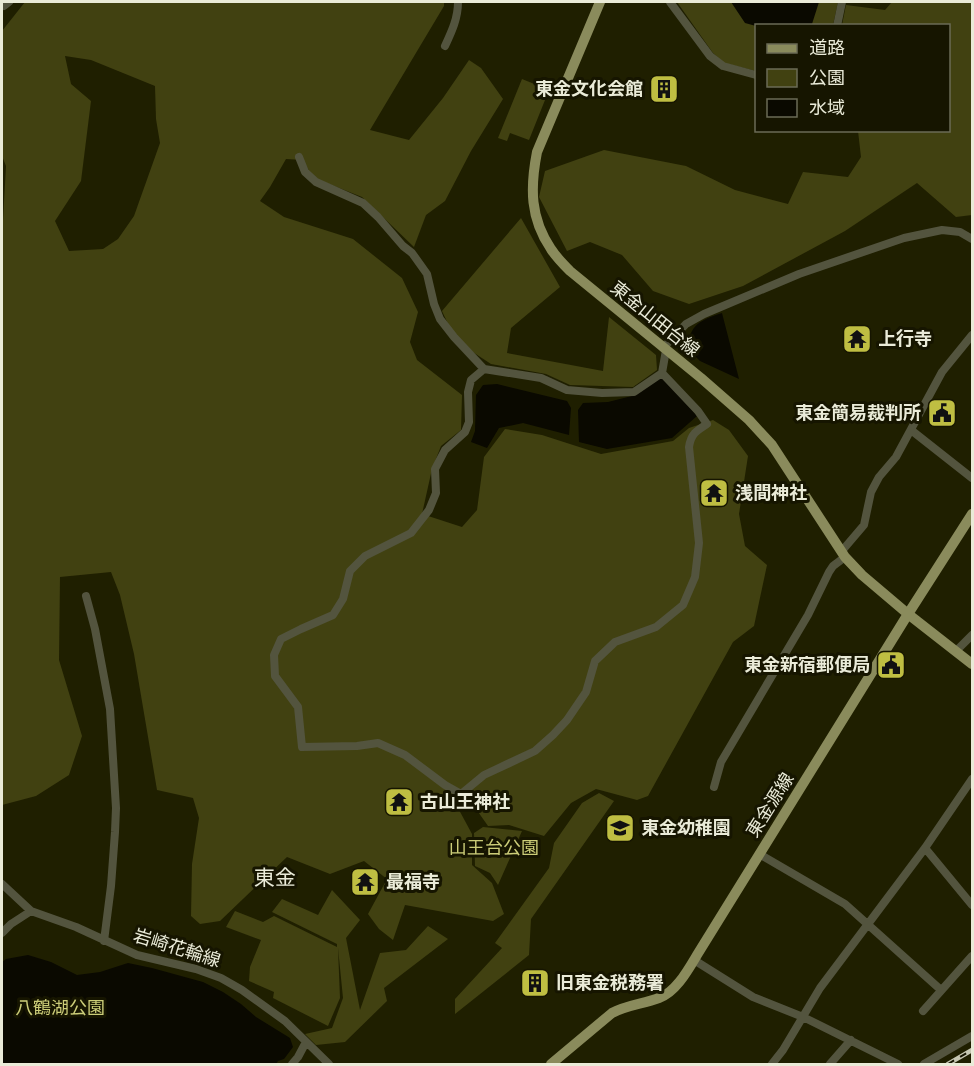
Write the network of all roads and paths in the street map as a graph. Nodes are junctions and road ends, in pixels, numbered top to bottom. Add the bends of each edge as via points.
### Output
1 (9, 2) edge
2 (458, 2) edge
3 (600, 2) edge
4 (670, 2) edge
5 (842, 2) edge
6 (2, 4) edge
7 (837, 24) edge
8 (445, 46) dead end
9 (755, 75) edge
10 (299, 157) dead end
11 (972, 239) edge
12 (972, 335) edge
13 (665, 349) junction
14 (484, 369) junction
15 (662, 373) junction
16 (911, 430) junction
17 (972, 478) edge
18 (972, 514) edge
19 (843, 554) junction
20 (86, 596) dead end
21 (908, 614) junction
22 (972, 635) edge
23 (956, 651) junction
24 (972, 664) edge
25 (972, 779) edge
26 (714, 787) dead end
27 (925, 848) junction
28 (759, 855) junction
29 (2, 884) edge
30 (972, 904) edge
31 (31, 911) junction
32 (868, 923) junction
33 (2, 933) edge
34 (104, 941) junction
35 (972, 956) edge
36 (694, 960) junction
37 (941, 990) junction
38 (923, 1011) dead end
39 (803, 1017) junction
40 (972, 1036) edge
41 (850, 1040) junction
42 (306, 1042) junction
43 (558, 1062) edge
44 (928, 1064) edge
45 (292, 1065) edge
46 (329, 1065) edge
47 (772, 1065) edge
48 (830, 1065) edge
49 (898, 1065) edge

1 - 6 street
2 - 8 street
3 - 13 main road, 東金山田台線 via 537,152 533,205 551,251
4 - 9 street via 710,56 723,66
5 - 7 street
10 - 14 street via 305,172 316,182 363,203 412,253 427,274 440,319
11 - 13 street via 960,232 942,230 904,238 799,274 686,324
12 - 16 street via 942,372
13 - 15 street
13 - 19 main road, 東金山田台線 via 749,420 772,445
14 - 15 street via 541,378 567,390 602,393 633,392
14 - 15 street via 469,386 469,422 465,432 444,450 435,469 436,493 429,510 411,533 365,556 350,571 343,599 333,615 281,639 273,655 276,676 298,706 302,747 378,743 405,754 461,794 484,775 535,751 553,735 586,692 595,660 615,642 656,627 683,605 695,577 699,543 690,437 707,424
16 - 17 street
16 - 19 street via 879,477 871,492 864,525
18 - 21 main road, 東金源線
19 - 21 main road, 東金山田台線
19 - 26 street via 721,762
20 - 34 street via 110,709 116,808
21 - 23 main road, 東金山田台線
21 - 28 main road, 東金源線
22 - 23 street
23 - 24 main road, 東金山田台線
25 - 27 street
27 - 30 street
27 - 32 street
28 - 32 street via 845,904
28 - 36 main road, 東金源線
29 - 31 street, 岩崎花輪線
31 - 33 street
31 - 34 street, 岩崎花輪線
32 - 37 street
32 - 39 street
34 - 42 street, 岩崎花輪線 via 137,955 221,978 285,1021
35 - 37 street
36 - 39 street via 753,997
36 - 43 main road, 東金源線 via 666,994 612,1013
37 - 38 street
39 - 41 street
39 - 47 street
40 - 44 street
41 - 48 street
41 - 49 street
42 - 45 street
42 - 46 street, 岩崎花輪線

